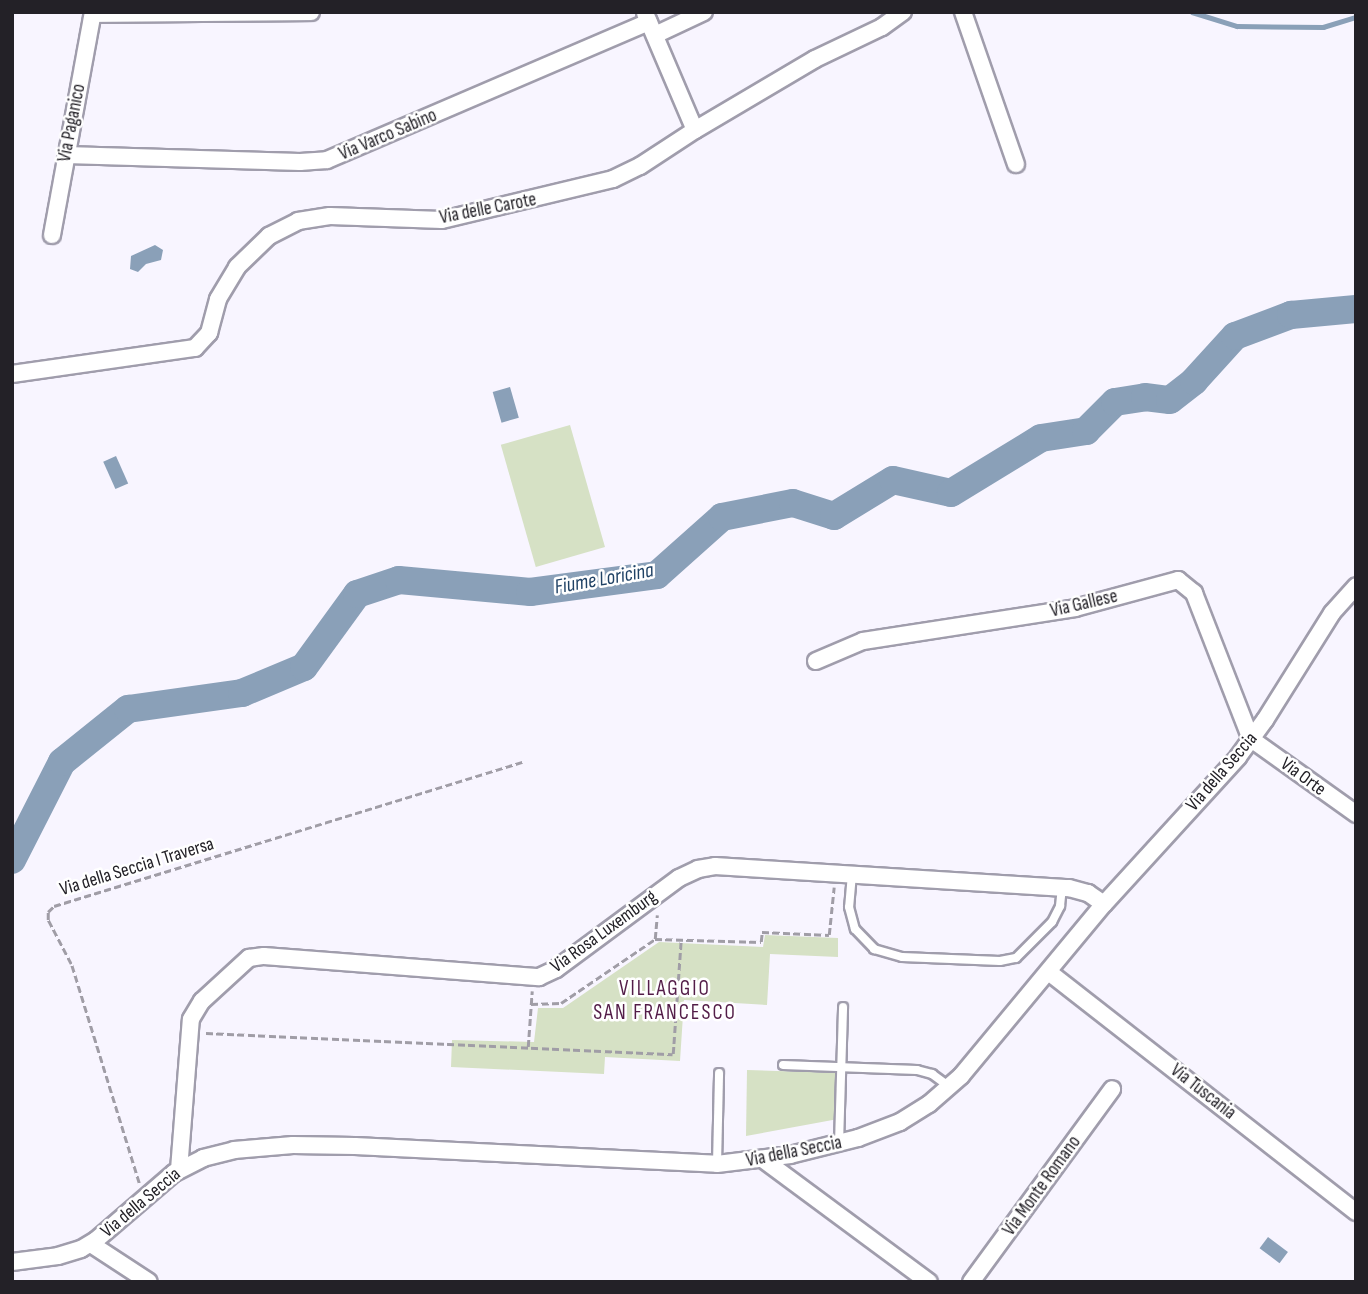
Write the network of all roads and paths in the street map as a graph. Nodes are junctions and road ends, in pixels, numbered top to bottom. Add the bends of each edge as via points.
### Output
1 (311, 12) edge
2 (704, 12) edge
3 (903, 12) edge
4 (963, 12) edge
5 (93, 13) edge
6 (650, 23) edge
7 (695, 130) junction
8 (66, 155) junction
9 (1016, 163) dead end
10 (52, 235) dead end
11 (12, 374) edge
12 (1356, 586) edge
13 (816, 661) dead end
14 (1251, 739) junction
15 (522, 762) dead end
16 (1356, 814) edge
17 (835, 873) junction
18 (852, 874) junction
19 (1062, 888) junction
20 (1104, 904) junction
21 (681, 940) junction
22 (1050, 973) junction
23 (533, 978) junction
24 (531, 1004) junction
25 (843, 1007) dead end
26 (189, 1032) junction
27 (528, 1047) junction
28 (783, 1065) dead end
29 (841, 1067) junction
30 (719, 1073) dead end
31 (950, 1087) junction
32 (1112, 1089) dead end
33 (839, 1144) junction
34 (764, 1160) junction
35 (717, 1164) junction
36 (179, 1170) junction
37 (144, 1196) junction
38 (1356, 1212) edge
39 (91, 1244) junction
40 (12, 1262) edge
41 (149, 1282) edge
42 (929, 1282) edge
43 (971, 1282) edge

1 - 5 street
2 - 6 street, Via Varco Sabino
3 - 7 street, Via delle Carote
4 - 9 street
5 - 8 street, Via Paganico
6 - 7 street
6 - 8 street, Via Varco Sabino via 327,160
7 - 11 street, Via delle Carote via 640,166 605,182 469,215 423,220 325,216 294,222 262,241 237,267 218,299 209,333 198,346
8 - 10 street, Via Paganico
12 - 14 street, Via della Seccia via 1332,613
13 - 14 street, Via Gallese via 873,639 1083,607 1178,580 1195,593
14 - 16 street, Via Orte
14 - 20 street, Via della Seccia
15 - 37 path, Via della Seccia I Traversa via 54,906 48,912 71,964
17 - 18 street, Via Rosa Luxemburg
17 - 21 path via 830,935 762,932 761,942
17 - 23 street, Via Rosa Luxemburg via 722,866 693,870 552,971
18 - 19 street, Via Rosa Luxemburg
18 - 19 lane via 849,907 855,929 874,949 902,957 1017,958 1052,922
19 - 20 street, Via Rosa Luxemburg via 1084,891
20 - 22 street, Via della Seccia
21 - 24 path via 655,939 562,1003
21 - 27 path via 673,1054
22 - 31 street, Via della Seccia
22 - 38 street, Via Tuscania
23 - 24 path
23 - 26 street, Via Rosa Luxemburg via 256,956 238,964 202,1000
24 - 27 path
25 - 29 lane
26 - 27 path
26 - 36 street, Via Rosa Luxemburg
28 - 29 lane
29 - 31 lane via 917,1070
29 - 33 lane
30 - 35 lane
31 - 33 street, Via della Seccia via 900,1122
32 - 43 street, Via Monte Romano
33 - 34 street, Via della Seccia
34 - 35 street, Via della Seccia
34 - 42 street
35 - 36 street, Via della Seccia via 306,1145 234,1150
36 - 37 street, Via della Seccia
37 - 39 street, Via della Seccia
39 - 40 street, Via della Seccia via 66,1254
39 - 41 street

